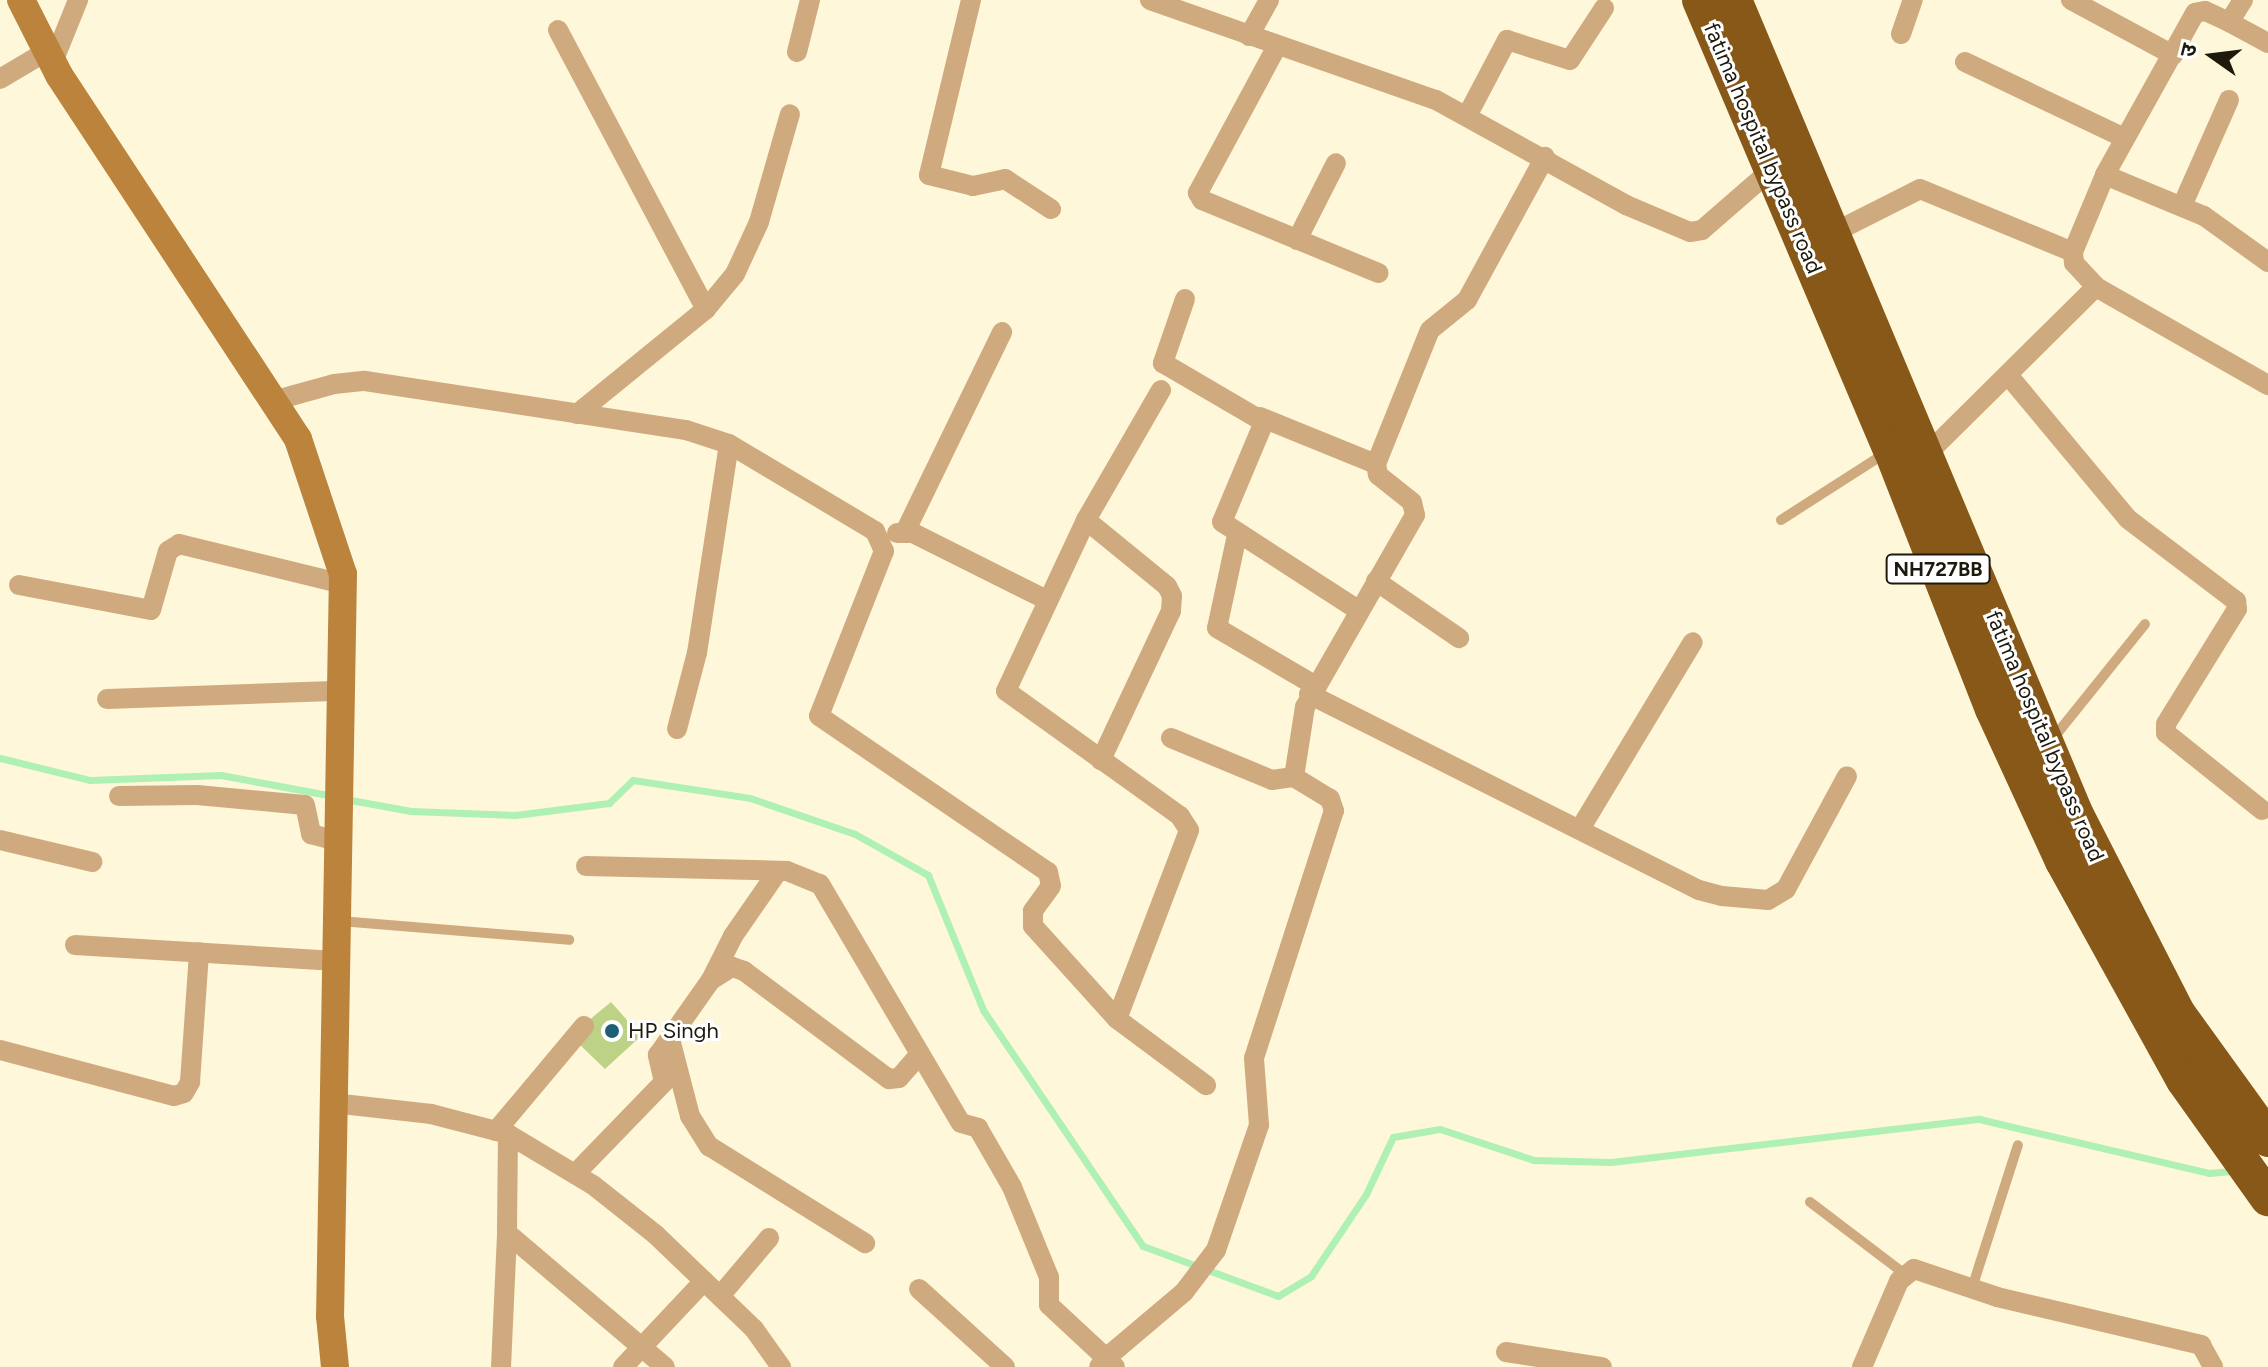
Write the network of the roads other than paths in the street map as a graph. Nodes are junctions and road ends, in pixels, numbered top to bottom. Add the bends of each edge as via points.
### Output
1 (21, 0) edge
2 (78, 0) edge
3 (810, 0) edge
4 (971, 0) edge
5 (1150, 0) edge
6 (1269, 0) edge
7 (1700, 0) edge
8 (1734, 0) edge
9 (1913, 0) edge
10 (2071, 0) edge
11 (2243, 0) edge
12 (1604, 8) dead end
13 (2229, 22) junction
14 (558, 30) dead end
15 (1901, 34) dead end
16 (1249, 36) junction
17 (2268, 43) edge
18 (1277, 46) junction
19 (797, 52) dead end
20 (2173, 55) junction
21 (50, 57) junction
22 (1965, 62) dead end
23 (0, 79) edge
24 (1756, 94) junction
25 (2229, 100) dead end
26 (790, 114) dead end
27 (1467, 116) junction
28 (2124, 138) junction
29 (1545, 157) junction
30 (1336, 163) dead end
31 (1771, 170) junction
32 (2105, 175) junction
33 (2182, 206) junction
34 (1051, 209) dead end
35 (1833, 233) junction
36 (1297, 240) junction
37 (2073, 252) junction
38 (2268, 262) edge
39 (1378, 273) dead end
40 (2096, 287) junction
41 (1185, 299) dead end
42 (706, 309) junction
43 (1002, 332) dead end
44 (2008, 375) junction
45 (2268, 385) edge
46 (1161, 390) dead end
47 (273, 401) junction
48 (577, 414) junction
49 (1260, 417) junction
50 (729, 444) junction
51 (1891, 449) junction
52 (1928, 453) junction
53 (1376, 464) junction
54 (1086, 520) junction
55 (1781, 520) dead end
56 (906, 530) junction
57 (1237, 535) junction
58 (883, 541) junction
59 (1376, 581) junction
60 (343, 584) junction
61 (19, 585) dead end
62 (1047, 600) junction
63 (1358, 610) junction
64 (2145, 624) dead end
65 (1459, 638) dead end
66 (1693, 642) dead end
67 (1312, 690) junction
68 (107, 699) dead end
69 (339, 704) junction
70 (677, 729) dead end
71 (1171, 738) dead end
72 (2046, 748) junction
73 (1101, 760) junction
74 (1847, 776) dead end
75 (1294, 777) junction
76 (119, 796) dead end
77 (2262, 810) dead end
78 (1580, 829) junction
79 (338, 838) junction
80 (0, 840) edge
81 (92, 862) dead end
82 (586, 866) dead end
83 (778, 871) junction
84 (336, 921) junction
85 (569, 940) dead end
86 (75, 945) dead end
87 (199, 952) junction
88 (336, 961) junction
89 (711, 980) junction
90 (1117, 1019) junction
91 (584, 1026) dead end
92 (670, 1039) junction
93 (0, 1050) edge
94 (920, 1054) junction
95 (1206, 1085) dead end
96 (333, 1103) junction
97 (2222, 1108) junction
98 (502, 1132) junction
99 (2268, 1139) edge
100 (2018, 1145) dead end
101 (575, 1174) junction
102 (2268, 1198) edge
103 (1810, 1202) dead end
104 (507, 1233) junction
105 (769, 1238) dead end
106 (865, 1243) dead end
107 (1906, 1275) junction
108 (704, 1281) junction
109 (1972, 1288) junction
110 (919, 1289) dead end
111 (720, 1296) junction
112 (641, 1346) junction
113 (1506, 1352) dead end
114 (1107, 1364) edge
115 (335, 1367) edge
116 (501, 1367) edge
117 (623, 1367) edge
118 (665, 1367) edge
119 (781, 1367) edge
120 (1005, 1367) edge
121 (1602, 1367) edge
122 (1862, 1367) edge
123 (2213, 1367) edge

1 - 21 main road
2 - 21 street
3 - 19 street
4 - 34 street via 929,175 973,186 1005,179
5 - 16 street
6 - 16 street
7 - 24 highway, fatima hospital bypass road / NH727BB
8 - 24 highway, fatima hospital bypass road / NH727BB
9 - 15 street
10 - 20 street
11 - 13 street
12 - 27 street via 1570,60 1507,40
13 - 17 street
13 - 20 street via 2199,9
14 - 42 street
16 - 18 street
18 - 27 street via 1421,94
18 - 36 street via 1198,193 1202,200
20 - 28 street
21 - 23 street
21 - 47 main road
22 - 28 street
24 - 31 highway, fatima hospital bypass road / NH727BB
24 - 35 highway, fatima hospital bypass road / NH727BB
25 - 33 street
26 - 42 street via 750,244 735,274
27 - 29 street
28 - 32 street
29 - 31 street via 1626,205 1696,233
29 - 53 street via 1467,300 1430,330
30 - 36 street
31 - 51 highway, fatima hospital bypass road / NH727BB
32 - 33 street
32 - 37 street
33 - 38 street
35 - 37 street via 1912,190 1928,190
35 - 52 highway, fatima hospital bypass road / NH727BB
36 - 39 street
37 - 40 street via 2074,263
40 - 44 street
40 - 45 street
41 - 49 street via 1163,363
42 - 48 street
43 - 56 street
44 - 52 street
44 - 77 street via 2134,525 2236,601 2237,609 2166,724 2166,733
46 - 54 street
47 - 48 street via 365,381
47 - 60 main road via 298,439
48 - 50 street via 686,430
49 - 53 street
49 - 57 street via 1263,431 1222,514 1222,522
50 - 58 street via 875,531
50 - 70 street via 697,653
51 - 55 lane
51 - 97 highway, fatima hospital bypass road / NH727BB via 1993,709 2063,861 2131,991
52 - 72 highway, fatima hospital bypass road / NH727BB
53 - 59 street via 1378,475 1415,508
54 - 62 street
54 - 73 street via 1167,586 1172,596 1171,611
56 - 58 street
56 - 62 street
57 - 63 street
57 - 67 street via 1217,628
58 - 90 street via 884,551 819,716 1048,872 1051,886 1033,911 1033,926
59 - 63 street
59 - 65 street
60 - 61 street via 179,544 168,551 151,610
60 - 69 main road
62 - 73 street via 1006,691
63 - 67 street
64 - 72 lane
66 - 78 street
67 - 75 street
67 - 78 street
68 - 69 street
69 - 79 main road
71 - 75 street via 1272,780
72 - 97 highway, fatima hospital bypass road / NH727BB
73 - 90 street via 1180,816 1189,830
74 - 78 street via 1796,877 1768,900 1699,890
75 - 114 street via 1330,799 1334,811 1254,1058 1259,1125 1216,1250 1184,1292
76 - 79 street via 197,795 305,805 311,834
79 - 84 main road
80 - 81 street
82 - 83 street
83 - 89 street via 733,936
83 - 94 street via 799,872 820,884
84 - 85 lane
84 - 88 main road
86 - 87 street
87 - 88 street
87 - 93 street via 190,1082 184,1093 174,1096
88 - 96 main road
89 - 92 street
89 - 94 street via 732,967 744,971 889,1079 899,1078
90 - 95 street
91 - 98 street
92 - 101 street via 658,1055 664,1082
92 - 106 street via 690,1116 709,1146
94 - 114 street via 961,1123 978,1128 1012,1187 1049,1277 1051,1310
96 - 98 street via 431,1114
96 - 115 main road
97 - 99 highway, fatima hospital bypass road / NH727BB
97 - 102 highway, NH727BB
98 - 101 street
98 - 104 street
100 - 109 lane
101 - 108 street via 656,1235
103 - 107 lane
104 - 112 street
104 - 116 street
105 - 111 street
107 - 109 street via 1914,1269
107 - 122 street
108 - 111 street
108 - 112 street
109 - 123 street via 2201,1345
110 - 120 street
111 - 119 street via 754,1329
112 - 117 street
112 - 118 street
113 - 121 street

